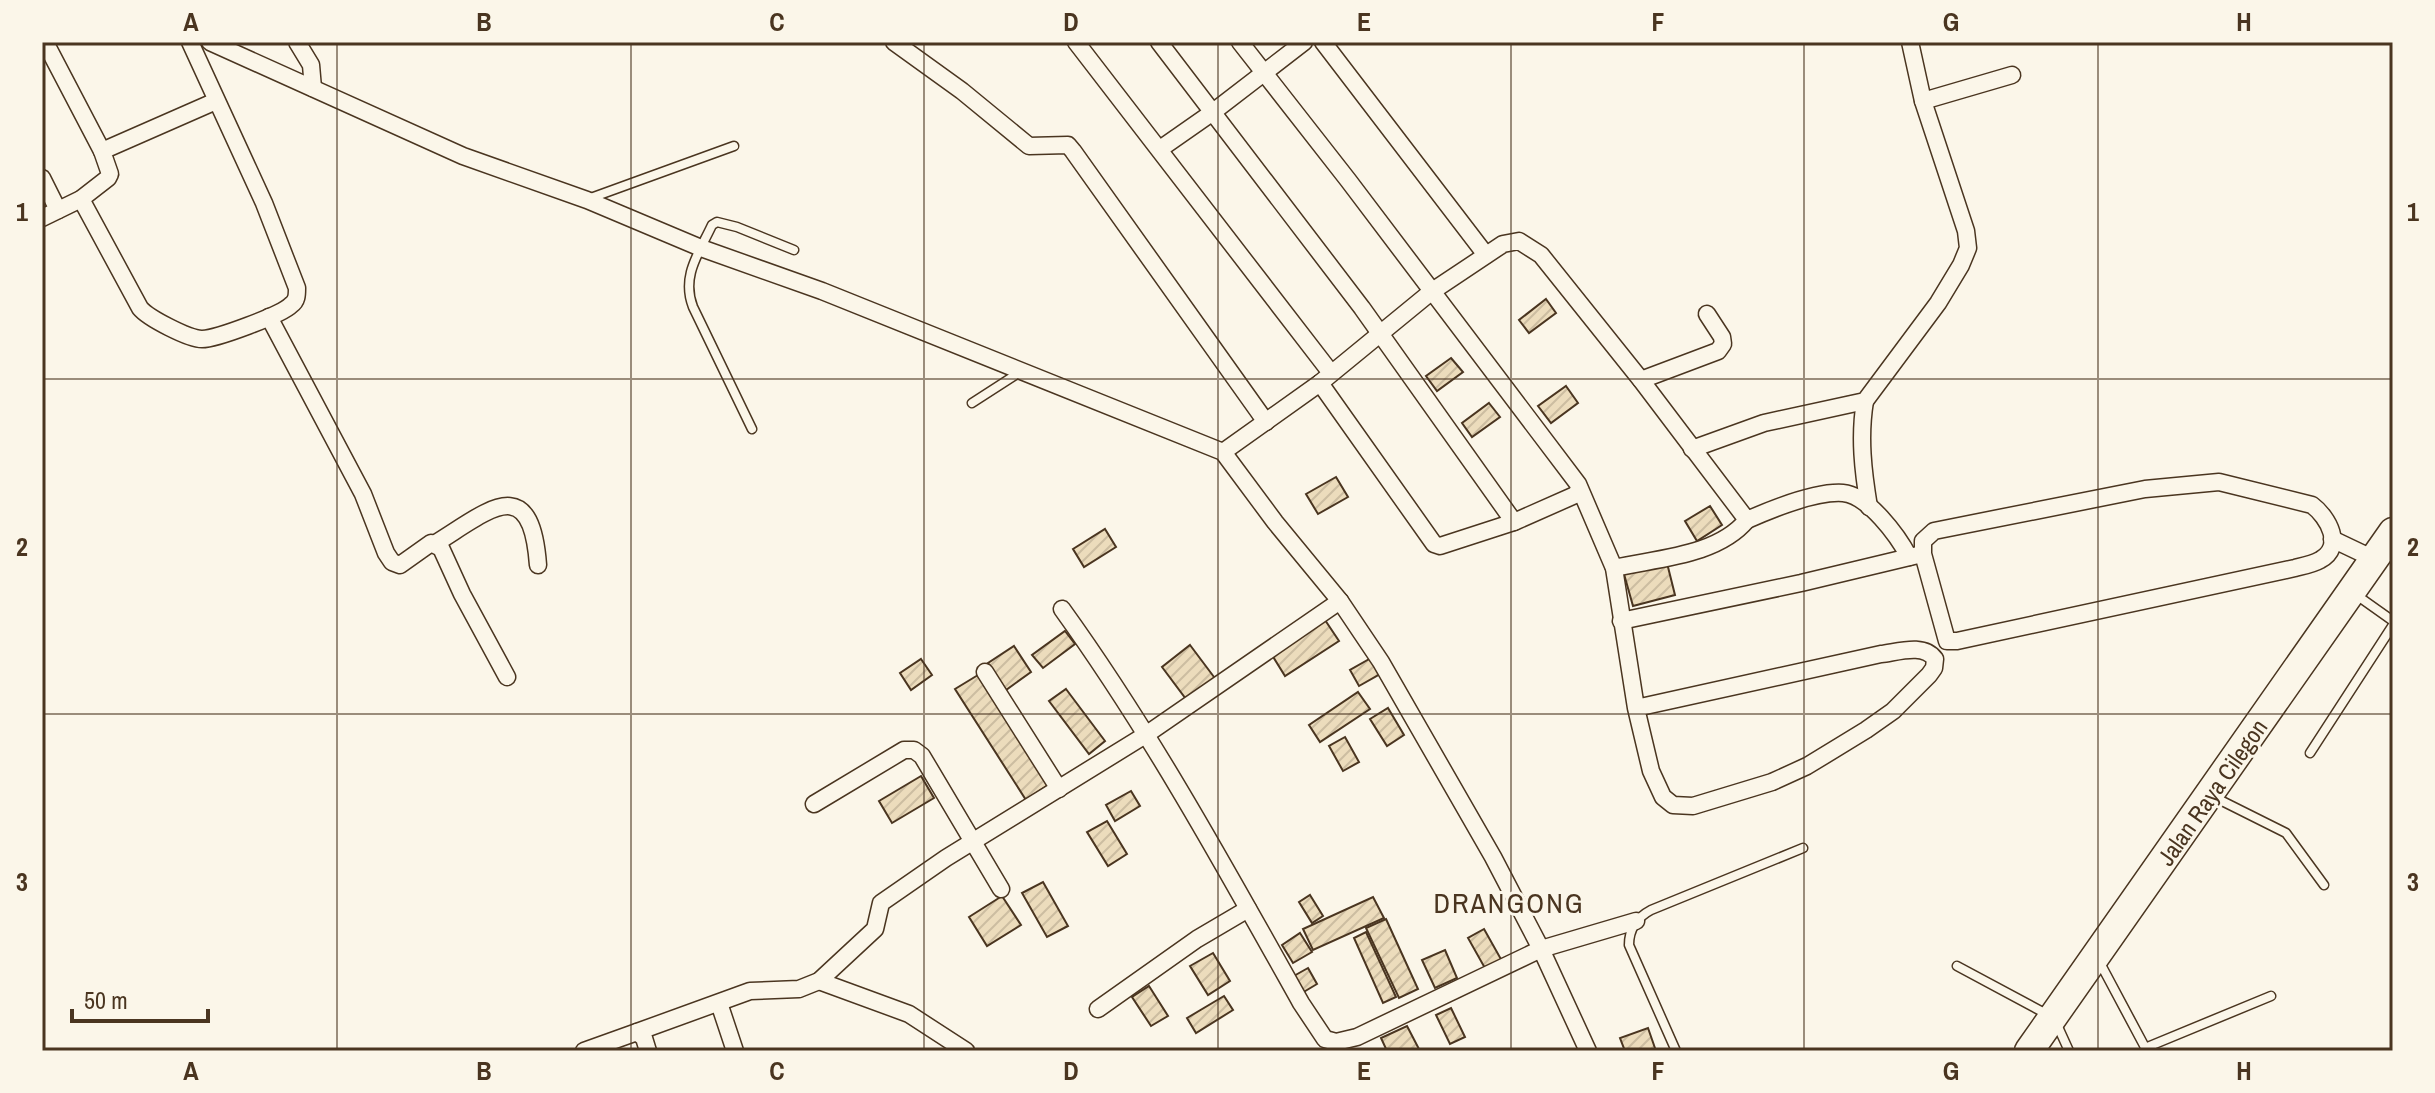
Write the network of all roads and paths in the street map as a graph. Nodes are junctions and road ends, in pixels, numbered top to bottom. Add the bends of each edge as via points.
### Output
1 (45, 42) edge
2 (190, 42) edge
3 (210, 42) edge
4 (297, 42) edge
5 (894, 42) edge
6 (1076, 42) edge
7 (1159, 42) edge
8 (1240, 42) edge
9 (1304, 42) edge
10 (1323, 42) edge
11 (1910, 42) edge
12 (1264, 74) junction
13 (2012, 75) dead end
14 (313, 88) junction
15 (216, 101) junction
16 (1923, 101) junction
17 (1213, 112) junction
18 (734, 146) dead end
19 (1160, 149) junction
20 (102, 151) junction
21 (42, 178) edge
22 (81, 199) junction
23 (587, 200) junction
24 (58, 210) junction
25 (42, 218) edge
26 (701, 248) junction
27 (794, 250) dead end
28 (1486, 255) junction
29 (1431, 292) junction
30 (1707, 314) dead end
31 (269, 317) junction
32 (1379, 333) junction
33 (1020, 372) junction
34 (1326, 378) junction
35 (1641, 380) junction
36 (1865, 401) junction
37 (972, 403) dead end
38 (1266, 422) junction
39 (752, 429) dead end
40 (1692, 449) junction
41 (1223, 452) junction
42 (1579, 490) junction
43 (1869, 507) junction
44 (1747, 520) junction
45 (1514, 522) junction
46 (2393, 532) edge
47 (2332, 539) junction
48 (436, 543) junction
49 (1916, 555) junction
50 (2374, 559) junction
51 (538, 565) dead end
52 (1614, 568) junction
53 (2351, 592) junction
54 (1340, 601) junction
55 (1062, 609) dead end
56 (1621, 621) junction
57 (2393, 623) edge
58 (1947, 641) junction
59 (1922, 650) junction
60 (985, 672) dead end
61 (507, 677) dead end
62 (1636, 708) junction
63 (1147, 734) junction
64 (2310, 753) dead end
65 (1059, 789) junction
66 (2209, 795) junction
67 (814, 804) dead end
68 (971, 842) junction
69 (1803, 848) dead end
70 (2324, 885) dead end
71 (1001, 889) dead end
72 (1248, 909) junction
73 (1636, 921) junction
74 (1541, 949) junction
75 (2097, 957) junction
76 (1957, 966) dead end
77 (819, 981) junction
78 (2271, 996) dead end
79 (719, 1003) junction
80 (1098, 1009) dead end
81 (2054, 1018) junction
82 (637, 1032) junction
83 (1331, 1046) edge
84 (2146, 1049) edge
85 (1586, 1050) edge
86 (584, 1051) edge
87 (648, 1051) edge
88 (735, 1051) edge
89 (966, 1051) edge
90 (1676, 1051) edge
91 (2029, 1051) edge
92 (2069, 1051) edge

1 - 20 street
2 - 15 street
3 - 14 street
4 - 14 street via 311,65
5 - 38 street via 1029,146 1068,145
6 - 19 street
7 - 17 street
8 - 12 street
9 - 12 street
10 - 28 street
11 - 16 street
12 - 17 street
12 - 29 street
13 - 16 street
14 - 23 street via 463,156
15 - 20 street
15 - 31 street via 297,288 290,306
16 - 36 street via 1960,207 1968,248 1938,303
17 - 19 street
17 - 32 street
18 - 23 lane
19 - 34 street
20 - 22 street via 110,174
21 - 24 street
22 - 24 street
22 - 31 street via 144,313 195,339
23 - 26 street
24 - 25 street
26 - 27 lane via 712,225 721,222
26 - 33 street
26 - 39 lane via 689,274 688,294
28 - 29 street
28 - 35 street via 1519,241 1541,255
29 - 32 street
29 - 42 street
30 - 35 street via 1722,337 1718,351
31 - 48 street via 363,494 392,562 400,565
32 - 34 street
32 - 45 street
33 - 37 lane
33 - 41 street
34 - 38 street
34 - 45 street via 1434,544
35 - 40 street
36 - 40 street via 1764,423
36 - 43 street via 1862,465
38 - 41 street
40 - 44 street
41 - 54 street
42 - 45 street
42 - 52 street
43 - 44 street via 1844,493
43 - 49 street
44 - 52 street via 1710,547
46 - 50 highway, Jalan Raya Cilegon
47 - 49 street via 2323,513 2312,505 2219,482 2145,489 1947,528 1927,535
47 - 50 street
47 - 58 street via 2322,560 2295,568
48 - 51 street via 495,507 511,504 531,526
48 - 61 street
49 - 56 street
49 - 58 street
50 - 53 highway, Jalan Raya Cilegon
52 - 56 street
53 - 57 lane
53 - 66 highway, Jalan Raya Cilegon
54 - 63 street
54 - 74 street via 1381,662
55 - 63 street
56 - 62 street
57 - 64 lane
58 - 59 street
59 - 62 street via 1881,654
59 - 62 street via 1935,659 1934,668 1893,711 1866,730 1772,782 1693,806 1673,805 1663,797
60 - 65 street
63 - 65 street
63 - 72 street
65 - 68 street
66 - 70 lane via 2286,833
66 - 75 highway, Jalan Raya Cilegon
67 - 68 street via 904,750 914,750
68 - 71 street
68 - 77 street via 881,903 875,929
69 - 73 lane via 1651,910
72 - 80 street
72 - 83 street
73 - 74 street
73 - 90 lane via 1629,945
74 - 83 street
74 - 85 street
75 - 81 highway, Jalan Raya Cilegon
75 - 84 lane
76 - 81 lane
77 - 79 street via 799,989 750,991
77 - 89 street via 909,1014
78 - 84 lane
79 - 82 street
79 - 88 street
81 - 91 highway, Jalan Raya Cilegon
81 - 92 lane
82 - 86 street
82 - 87 street

